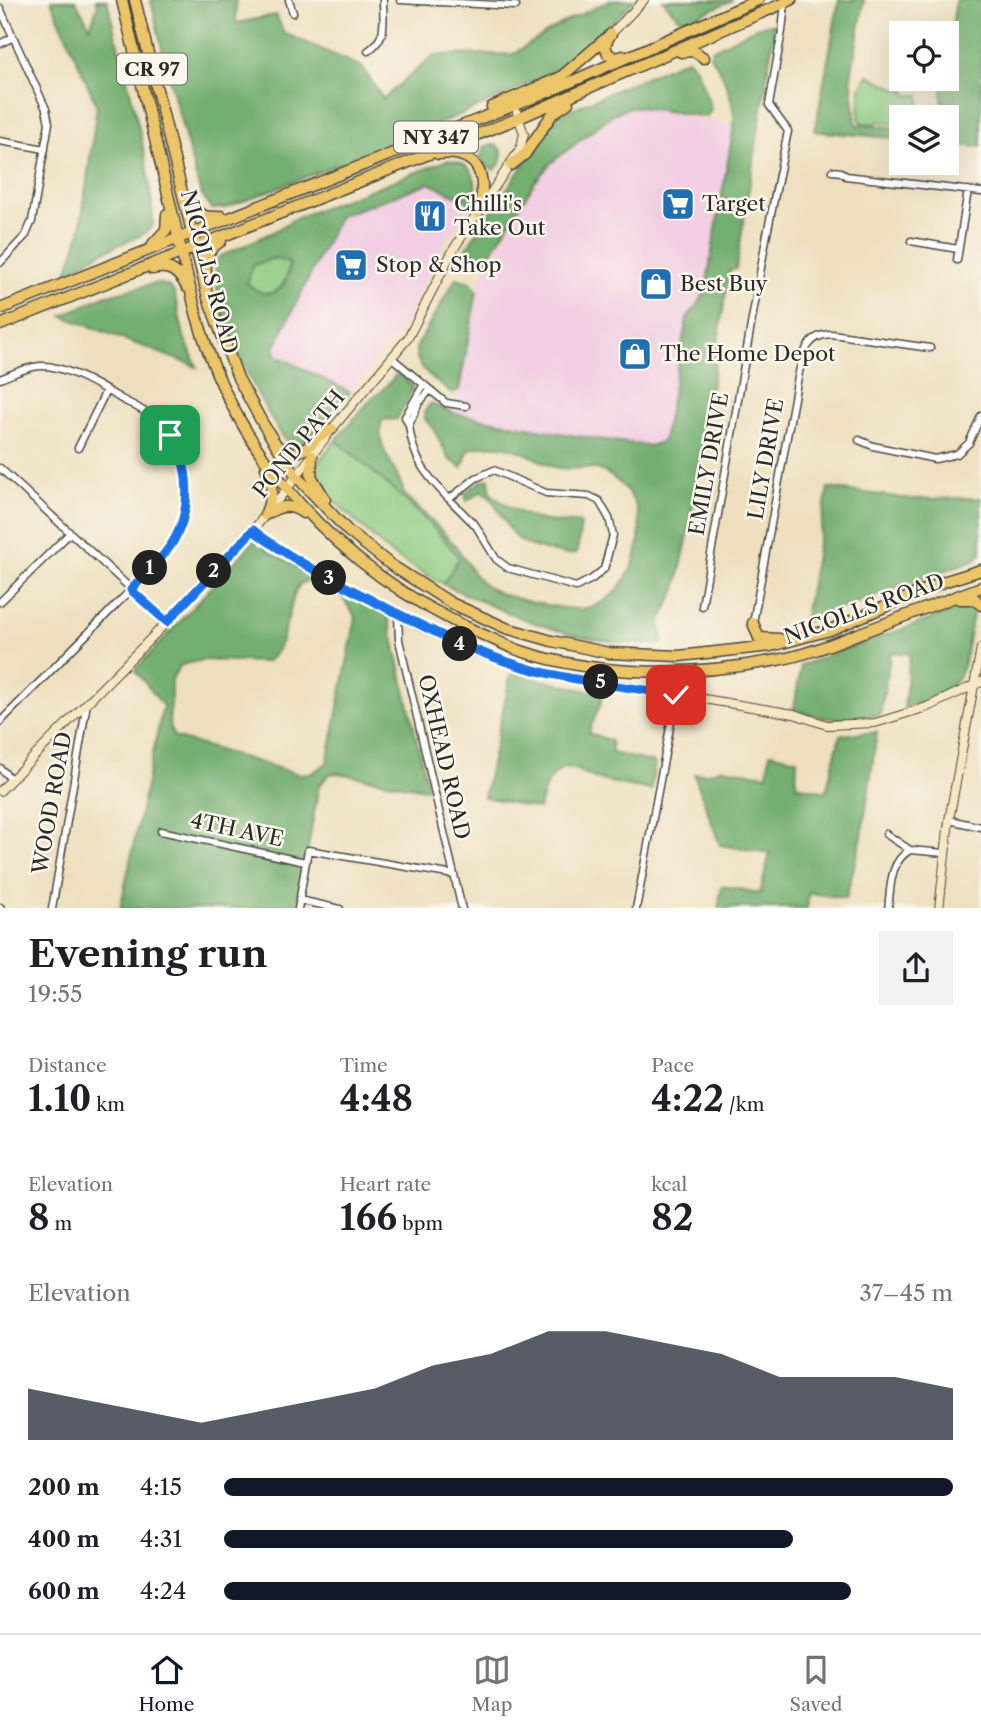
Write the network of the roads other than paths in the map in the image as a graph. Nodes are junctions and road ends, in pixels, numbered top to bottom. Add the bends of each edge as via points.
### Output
1 (122, 0) edge
2 (135, 0) edge
3 (289, 0) edge
4 (383, 0) edge
5 (400, 0) edge
6 (644, 0) edge
7 (758, 0) edge
8 (788, 1) edge
9 (516, 6) dead end
10 (0, 8) edge
11 (293, 13) dead end
12 (717, 33) junction
13 (611, 34) junction
14 (13, 37) junction
15 (0, 44) edge
16 (368, 51) dead end
17 (640, 52) junction
18 (670, 53) junction
19 (596, 86) junction
20 (513, 106) junction
21 (519, 118) junction
22 (0, 141) edge
23 (45, 149) junction
24 (422, 156) junction
25 (511, 164) junction
26 (357, 166) junction
27 (176, 167) junction
28 (832, 171) dead end
29 (165, 183) junction
30 (968, 190) junction
31 (981, 192) edge
32 (267, 202) junction
33 (478, 213) junction
34 (240, 230) junction
35 (192, 232) junction
36 (178, 238) junction
37 (911, 241) dead end
38 (196, 248) junction
39 (958, 249) junction
40 (182, 253) junction
41 (136, 255) junction
42 (957, 260) dead end
43 (0, 263) edge
44 (119, 278) junction
45 (192, 297) junction
46 (208, 298) junction
47 (0, 309) edge
48 (0, 325) edge
49 (930, 348) dead end
50 (392, 358) junction
51 (0, 379) edge
52 (427, 388) junction
53 (106, 391) junction
54 (466, 406) dead end
55 (981, 416) edge
56 (332, 429) junction
57 (269, 435) junction
58 (859, 440) dead end
59 (256, 444) junction
60 (78, 448) dead end
61 (312, 456) junction
62 (0, 468) edge
63 (296, 476) junction
64 (286, 490) junction
65 (449, 499) junction
66 (323, 505) junction
67 (265, 515) junction
68 (316, 520) junction
69 (253, 530) junction
70 (70, 533) junction
71 (981, 564) edge
72 (981, 570) edge
73 (946, 581) junction
74 (981, 587) edge
75 (131, 590) junction
76 (945, 600) junction
77 (0, 602) edge
78 (981, 605) edge
79 (702, 607) dead end
80 (398, 614) junction
81 (167, 622) junction
82 (753, 623) junction
83 (793, 640) junction
84 (981, 648) edge
85 (719, 652) junction
86 (977, 684) edge
87 (676, 695) junction
88 (87, 702) junction
89 (0, 722) edge
90 (0, 768) edge
91 (11, 779) junction
92 (0, 790) edge
93 (949, 820) junction
94 (981, 827) edge
95 (161, 831) dead end
96 (886, 834) dead end
97 (909, 850) junction
98 (944, 853) junction
99 (305, 862) junction
100 (454, 876) junction
101 (299, 900) junction
102 (52, 908) edge
103 (298, 908) edge
104 (340, 908) edge
105 (462, 908) edge
106 (636, 908) edge
107 (888, 908) edge
108 (939, 908) edge

1 - 29 highway, NICOLLS ROAD / CR 97
2 - 27 highway, NICOLLS ROAD / CR 97
3 - 11 street
4 - 16 street via 383,30 379,43
5 - 9 street
6 - 13 street
7 - 17 highway, NY 347
8 - 12 highway, NY 347
8 - 79 street, EMILY DRIVE via 769,105 788,131
10 - 14 street
12 - 18 highway, NY 347
12 - 18 highway via 704,47 704,58 694,51
13 - 17 highway via 606,45 610,56
13 - 26 highway via 554,80
14 - 15 street
14 - 23 street via 48,116
17 - 20 highway, NY 347
18 - 19 highway, NY 347
19 - 21 highway, NY 347
19 - 25 highway via 556,111 525,154
20 - 21 street, POND PATH
20 - 26 highway, NY 347
21 - 24 highway, NY 347
21 - 25 street, POND PATH via 524,138
22 - 23 street
23 - 43 street via 29,228
24 - 33 highway via 455,153 475,165 483,185
24 - 34 highway, NY 347
25 - 33 street, POND PATH
26 - 32 highway, NY 347
27 - 32 highway via 192,206 202,215 216,217
27 - 35 highway, NICOLLS ROAD / CR 97
28 - 30 street
29 - 36 highway, NICOLLS ROAD / CR 97
29 - 41 highway via 166,230
30 - 31 street
30 - 39 street
32 - 35 highway, NY 347
33 - 50 street, POND PATH
34 - 38 highway, NY 347
34 - 46 highway via 206,255
35 - 36 highway, NY 347
35 - 38 highway, NICOLLS ROAD / CR 97
36 - 40 highway, NICOLLS ROAD / CR 97
36 - 41 highway, NY 347
37 - 39 street
38 - 40 highway, NY 347
38 - 46 highway, NICOLLS ROAD / CR 97
39 - 42 street
40 - 44 highway, NY 347
40 - 45 highway, NICOLLS ROAD / CR 97
41 - 47 highway, NY 347
44 - 45 highway via 170,268
44 - 48 highway, NY 347
45 - 59 highway, NICOLLS ROAD / CR 97 via 215,368
46 - 57 highway, NICOLLS ROAD / CR 97 via 237,378
49 - 82 street, LILY DRIVE via 832,334 816,336 807,345
50 - 52 street
50 - 56 street, POND PATH
51 - 53 street via 52,366
52 - 54 street via 446,403
52 - 65 street via 405,417 423,471
53 - 60 street
53 - 75 street via 160,423 174,441 186,473 185,509 178,533
55 - 58 street via 969,443 957,454 935,459
56 - 57 highway via 292,454
56 - 61 street, POND PATH
57 - 63 highway, NICOLLS ROAD / CR 97
59 - 64 highway, NICOLLS ROAD / CR 97
59 - 67 highway via 272,485
61 - 63 street, POND PATH
61 - 66 highway via 311,476 325,497
62 - 70 street
63 - 64 street, POND PATH
63 - 66 highway, NICOLLS ROAD / CR 97
64 - 67 street, POND PATH
64 - 68 highway, NICOLLS ROAD / CR 97
65 - 65 street via 508,568 576,587 604,569 613,535 599,501 589,496 546,493 494,470
66 - 85 highway, NICOLLS ROAD / CR 97 via 391,565 451,603 506,628 609,653 679,656
67 - 68 highway via 291,506
67 - 69 street, POND PATH
68 - 76 highway, NICOLLS ROAD / CR 97 via 367,567 427,606 520,651 578,665 636,672 702,670 778,660
69 - 80 street via 288,555
69 - 81 street, POND PATH
70 - 75 street
70 - 77 street
71 - 73 highway
72 - 73 highway, NICOLLS ROAD / CR 97
73 - 83 highway, NICOLLS ROAD / CR 97 via 830,630
74 - 76 highway, NICOLLS ROAD / CR 97
75 - 81 street
75 - 89 street
76 - 78 highway via 975,599
80 - 87 street via 479,653 536,671
80 - 100 street, OXHEAD ROAD via 399,640
81 - 88 street, POND PATH
82 - 83 highway via 761,639
82 - 85 highway via 745,641
83 - 85 highway, NICOLLS ROAD / CR 97
84 - 86 street
86 - 87 street via 903,716 875,723 827,725 794,714
86 - 93 street
87 - 106 street
88 - 91 street, POND PATH
88 - 102 street, WOOD ROAD
90 - 91 street
91 - 92 street, POND PATH
93 - 94 street
93 - 98 street
95 - 99 street, 4TH AVE
96 - 97 street
97 - 98 street
97 - 107 street via 894,868
98 - 108 street
99 - 100 street via 308,850
99 - 101 street
100 - 105 street, OXHEAD ROAD
101 - 103 street
101 - 104 street

